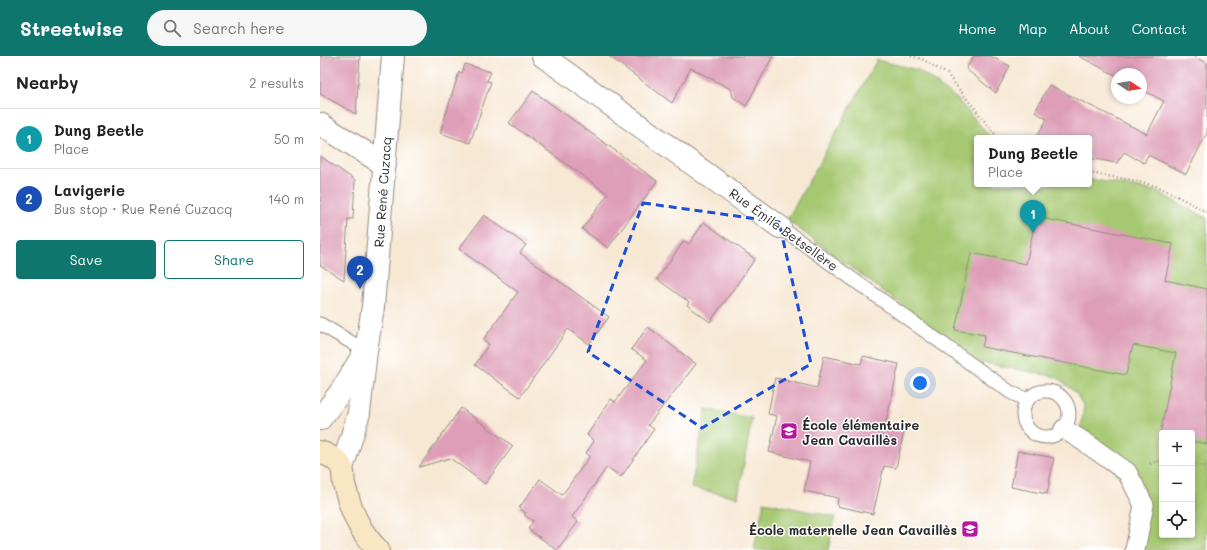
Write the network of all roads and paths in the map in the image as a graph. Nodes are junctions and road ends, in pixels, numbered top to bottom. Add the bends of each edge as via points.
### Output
1 (393, 56) edge
2 (543, 56) edge
3 (911, 56) edge
4 (320, 124) edge
5 (996, 135) edge
6 (385, 165) junction
7 (1092, 173) edge
8 (1207, 212) edge
9 (780, 227) joint
10 (320, 324) edge
11 (366, 351) junction
12 (1027, 400) junction
13 (320, 419) edge
14 (1064, 429) junction
15 (320, 452) edge
16 (1195, 465) edge
17 (342, 468) junction
18 (1207, 468) edge
19 (378, 550) edge
20 (1135, 550) edge

1 - 6 street, Rue René Cuzacq
2 - 9 street, Rue Émile Betsellère
3 - 5 path via 922,59 947,74
4 - 6 street
6 - 11 street, Rue René Cuzacq via 373,307
7 - 8 path via 1159,187
9 - 12 lane, Rue Émile Betsellère via 1010,392
10 - 11 lane
11 - 13 street, Rue René Cuzacq
11 - 17 street, Rue René Cuzacq via 359,413
12 - 14 lane via 1023,411 1025,425 1030,431 1037,436 1045,437 1053,436
12 - 14 lane via 1040,391 1047,390 1060,395 1069,408 1070,415
14 - 20 street via 1127,472 1144,505
15 - 17 main road via 336,460
16 - 18 path
17 - 19 main road via 353,514

